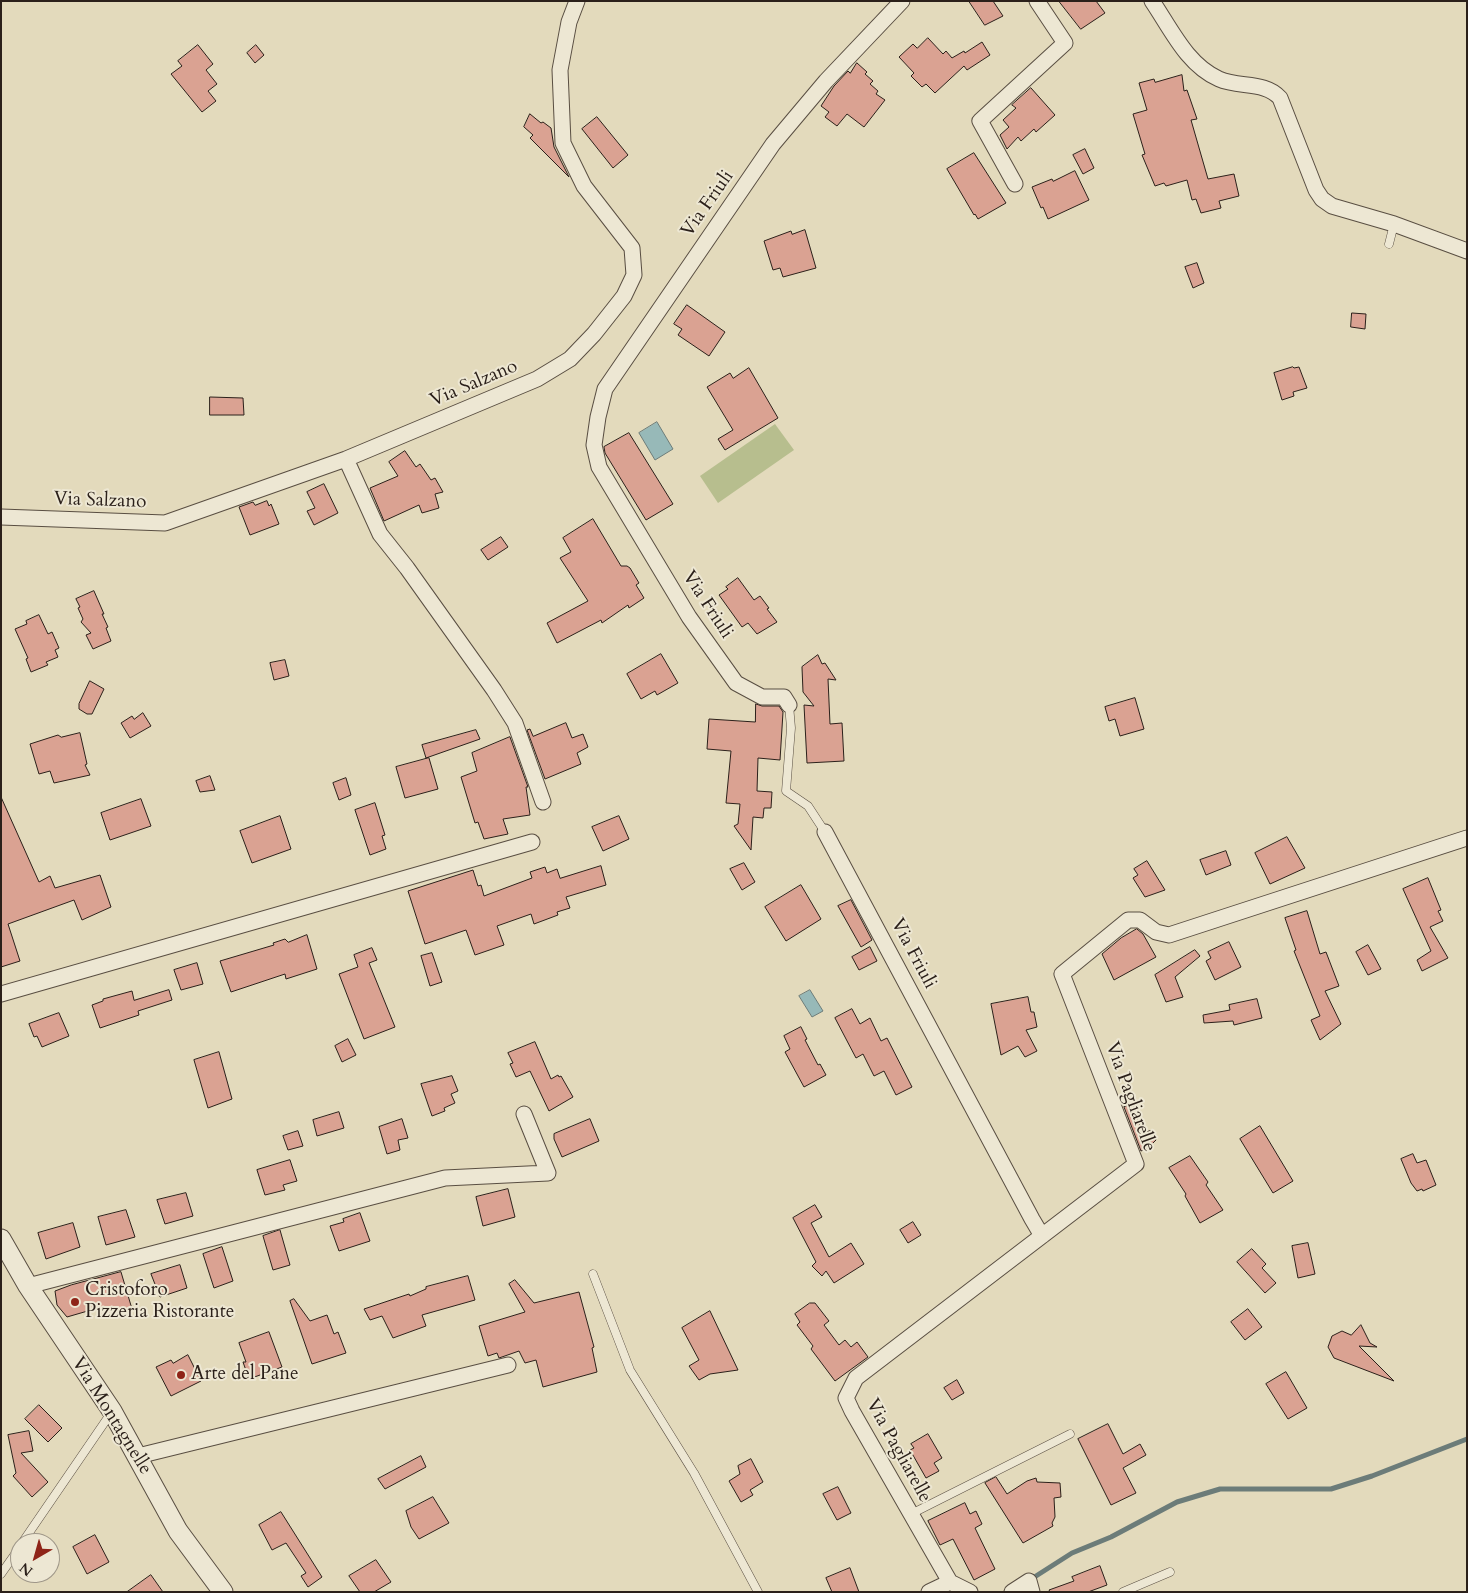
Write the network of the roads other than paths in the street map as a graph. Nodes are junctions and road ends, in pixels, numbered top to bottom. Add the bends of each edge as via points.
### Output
1 (577, 1) edge
2 (902, 1) edge
3 (1038, 1) edge
4 (1152, 1) edge
5 (1016, 184) dead end
6 (1394, 224) junction
7 (1389, 244) dead end
8 (1467, 251) edge
9 (346, 459) junction
10 (1, 517) edge
11 (789, 705) joint
12 (543, 802) dead end
13 (825, 832) joint
14 (1467, 838) edge
15 (532, 842) dead end
16 (1, 994) edge
17 (524, 1114) dead end
18 (1042, 1236) junction
19 (1, 1238) edge
20 (593, 1274) dead end
21 (28, 1286) junction
22 (508, 1365) dead end
23 (112, 1412) junction
24 (1070, 1434) dead end
25 (138, 1456) junction
26 (911, 1514) junction
27 (29, 1533) edge
28 (10, 1561) edge
29 (1170, 1572) dead end
30 (1, 1574) edge
31 (948, 1587) edge
32 (223, 1592) edge
33 (758, 1592) edge
34 (929, 1592) edge
35 (970, 1592) edge
36 (1012, 1592) edge
37 (1032, 1592) edge
38 (1123, 1592) edge

1 - 9 street, Via Salzano via 569,22 560,70 563,143 584,186 632,248 634,275 624,296 570,359 538,379
2 - 11 street, Via Friuli via 826,81 773,144 605,389 598,417 594,445 599,467 689,617 736,684 762,697 784,697
3 - 5 street via 1066,43 980,121
4 - 6 street via 1203,71 1220,80 1274,91 1280,98 1322,199 1332,206
6 - 7 lane
6 - 8 street
9 - 10 street, Via Salzano via 165,523
9 - 12 street via 380,534 515,723
11 - 13 lane, Via Friuli via 791,728 786,791 808,806
13 - 18 street, Via Friuli
14 - 18 street, Via Pagliarelle via 1169,935 1156,932 1140,920 1128,920 1062,974 1136,1164
15 - 16 street
17 - 21 street via 548,1173 445,1178
18 - 26 street, Via Pagliarelle via 856,1378 846,1398
19 - 21 street, Via Montagnelle
20 - 33 lane via 630,1370 694,1473
21 - 23 street, Via Montagnelle
22 - 25 street
23 - 25 street, Via Montagnelle
23 - 27 lane
24 - 26 lane
25 - 32 street, Via Montagnelle via 178,1531
26 - 31 street, Via Pagliarelle
28 - 30 lane
29 - 38 lane
31 - 34 street
31 - 35 street
36 - 37 street via 1029,1581

